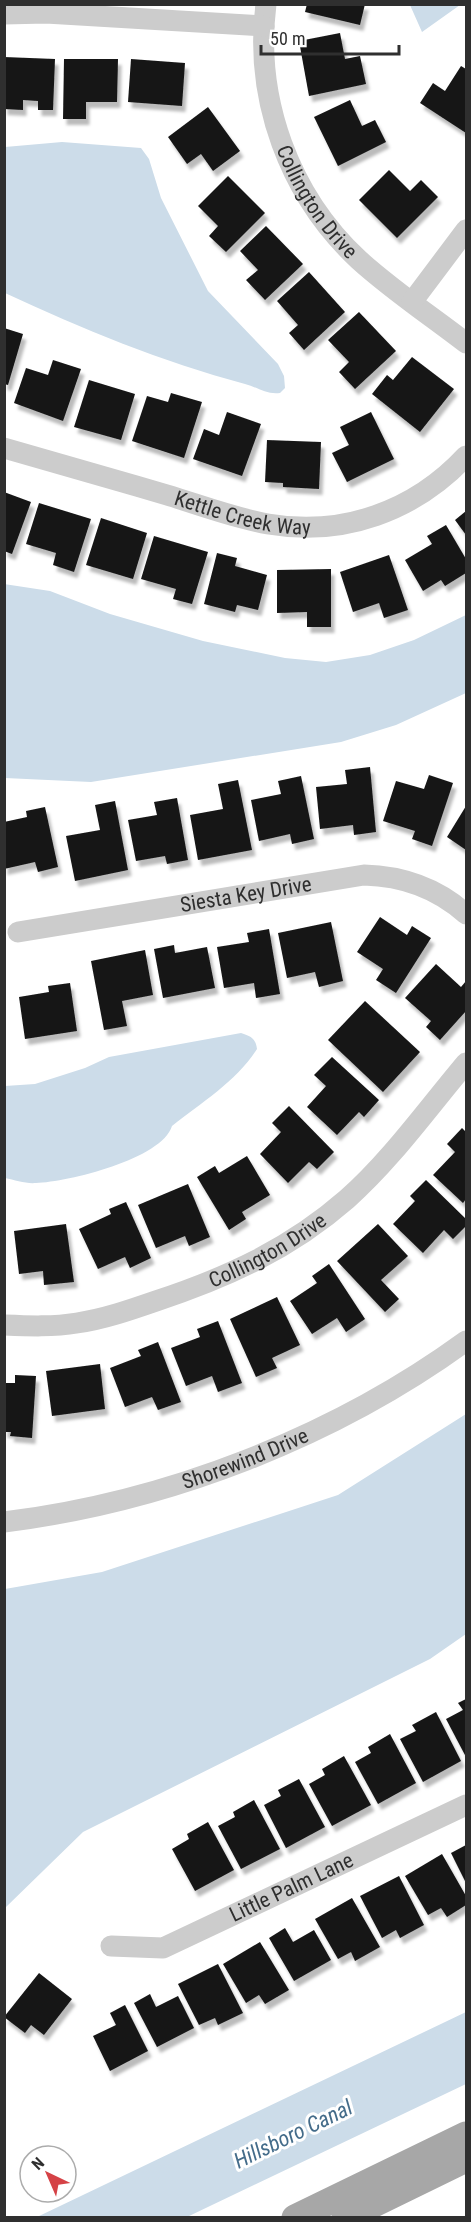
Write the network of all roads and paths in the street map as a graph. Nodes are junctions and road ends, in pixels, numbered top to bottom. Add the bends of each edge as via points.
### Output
1 (266, 4) edge
2 (4, 14) edge
3 (264, 26) junction
4 (466, 230) edge
5 (412, 302) junction
6 (466, 344) edge
7 (4, 448) edge
8 (466, 456) edge
9 (466, 914) edge
10 (18, 932) dead end
11 (466, 1063) edge
12 (4, 1325) edge
13 (466, 1341) edge
14 (4, 1522) edge
15 (466, 1805) edge
16 (111, 1946) dead end
17 (466, 2135) edge
18 (466, 2159) edge
19 (295, 2217) edge
20 (345, 2217) edge

1 - 3 street, Collington Drive
2 - 3 street
3 - 5 street, Collington Drive via 269,100 289,163 331,231 358,259
4 - 5 street
5 - 6 street, Collington Drive
7 - 8 street, Kettle Creek Way via 253,520 297,528 355,522 399,507 437,484
9 - 10 street, Siesta Key Drive via 436,892 410,881 364,875
11 - 12 street, Collington Drive via 355,1192 270,1255 227,1276 116,1314 77,1323
13 - 14 street, Shorewind Drive via 341,1417 216,1470 85,1508
15 - 16 street, Little Palm Lane via 163,1948
17 - 19 main road
18 - 20 main road

